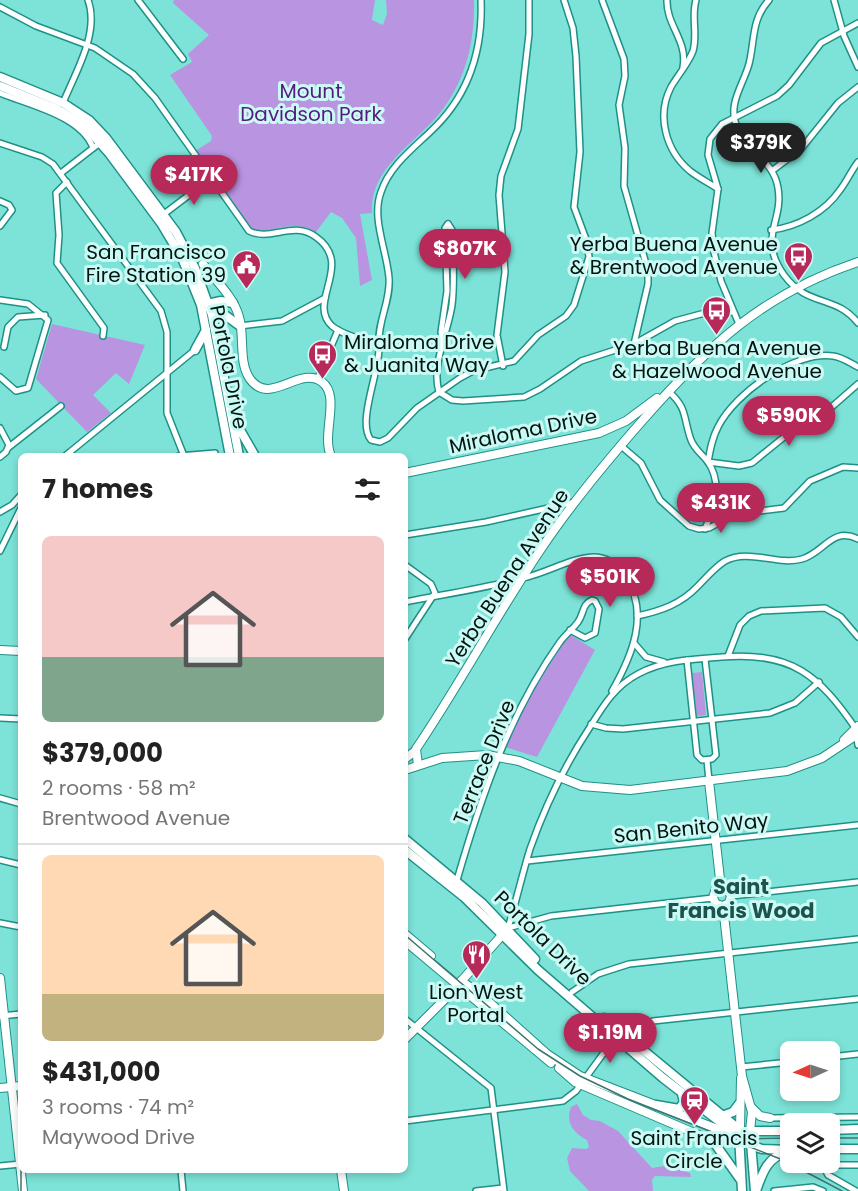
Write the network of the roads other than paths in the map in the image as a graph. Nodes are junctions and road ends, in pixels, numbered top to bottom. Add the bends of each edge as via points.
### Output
1 (88, 0) edge
2 (133, 0) edge
3 (138, 0) edge
4 (481, 0) edge
5 (529, 0) edge
6 (564, 0) edge
7 (602, 0) edge
8 (667, 0) edge
9 (696, 0) edge
10 (769, 0) edge
11 (834, 0) edge
12 (0, 7) edge
13 (145, 10) junction
14 (858, 23) edge
15 (842, 29) junction
16 (86, 44) junction
17 (183, 58) dead end
18 (858, 66) edge
19 (682, 71) junction
20 (0, 77) edge
21 (0, 86) edge
22 (858, 87) edge
23 (0, 93) edge
24 (63, 103) junction
25 (734, 118) junction
26 (101, 142) junction
27 (0, 143) edge
28 (93, 148) junction
29 (858, 162) edge
30 (773, 170) junction
31 (61, 173) junction
32 (210, 179) junction
33 (67, 182) junction
34 (718, 189) junction
35 (0, 201) edge
36 (164, 214) junction
37 (0, 226) edge
38 (771, 230) junction
39 (190, 258) junction
40 (858, 262) edge
41 (203, 264) joint
42 (796, 288) junction
43 (197, 294) junction
44 (325, 298) junction
45 (0, 300) edge
46 (233, 303) junction
47 (208, 304) junction
48 (733, 312) junction
49 (45, 315) junction
50 (203, 315) junction
51 (858, 323) edge
52 (739, 324) junction
53 (240, 326) junction
54 (206, 330) junction
55 (338, 330) junction
56 (103, 336) dead end
57 (634, 344) junction
58 (380, 345) junction
59 (4, 347) dead end
60 (443, 348) junction
61 (195, 350) junction
62 (210, 353) junction
63 (502, 366) junction
64 (858, 367) edge
65 (165, 374) junction
66 (0, 377) edge
67 (317, 380) junction
68 (858, 384) edge
69 (668, 391) junction
70 (439, 392) junction
71 (61, 406) dead end
72 (230, 408) junction
73 (642, 413) junction
74 (0, 428) edge
75 (620, 445) junction
76 (9, 447) junction
77 (69, 453) edge
78 (181, 453) edge
79 (234, 453) edge
80 (235, 453) edge
81 (253, 453) edge
82 (330, 453) edge
83 (0, 457) edge
84 (708, 462) junction
85 (858, 468) edge
86 (408, 472) edge
87 (18, 498) edge
88 (575, 502) junction
89 (0, 512) edge
90 (18, 514) edge
91 (705, 529) junction
92 (408, 535) edge
93 (858, 539) edge
94 (0, 551) edge
95 (408, 567) edge
96 (521, 579) junction
97 (434, 596) junction
98 (408, 601) edge
99 (638, 616) junction
100 (570, 630) junction
101 (408, 635) edge
102 (858, 637) edge
103 (634, 643) junction
104 (18, 648) edge
105 (0, 650) edge
106 (728, 656) junction
107 (705, 658) junction
108 (687, 660) junction
109 (669, 663) junction
110 (819, 682) junction
111 (610, 696) junction
112 (0, 718) edge
113 (18, 719) edge
114 (712, 719) junction
115 (694, 722) junction
116 (591, 724) junction
117 (857, 733) edge
118 (416, 749) junction
119 (408, 756) edge
120 (498, 756) junction
121 (707, 760) junction
122 (418, 765) junction
123 (408, 769) edge
124 (560, 778) junction
125 (709, 781) junction
126 (0, 798) edge
127 (18, 803) edge
128 (858, 825) edge
129 (716, 840) junction
130 (408, 841) edge
131 (408, 852) edge
132 (0, 860) edge
133 (526, 861) junction
134 (18, 864) edge
135 (457, 880) junction
136 (858, 882) edge
137 (721, 888) junction
138 (731, 896) junction
139 (713, 898) junction
140 (723, 906) junction
141 (0, 923) edge
142 (18, 926) edge
143 (505, 931) junction
144 (408, 937) edge
145 (858, 939) edge
146 (408, 943) edge
147 (728, 953) junction
148 (0, 978) edge
149 (459, 983) junction
150 (572, 992) junction
151 (858, 999) edge
152 (735, 1012) junction
153 (18, 1014) edge
154 (2, 1016) edge
155 (408, 1021) edge
156 (417, 1028) junction
157 (618, 1034) junction
158 (408, 1036) edge
159 (858, 1054) edge
160 (840, 1057) edge
161 (780, 1064) edge
162 (741, 1072) junction
163 (583, 1081) junction
164 (18, 1086) edge
165 (12, 1087) junction
166 (0, 1088) edge
167 (682, 1094) junction
168 (739, 1102) junction
169 (750, 1103) junction
170 (656, 1105) junction
171 (495, 1110) junction
172 (722, 1116) junction
173 (858, 1117) edge
174 (770, 1118) joint
175 (408, 1121) edge
176 (858, 1129) edge
177 (840, 1130) edge
178 (780, 1131) edge
179 (740, 1133) junction
180 (713, 1141) joint
181 (18, 1142) edge
182 (750, 1145) junction
183 (840, 1149) edge
184 (858, 1149) edge
185 (780, 1150) edge
186 (780, 1154) edge
187 (18, 1162) edge
188 (840, 1164) edge
189 (858, 1165) edge
190 (0, 1166) edge
191 (21, 1173) edge
192 (24, 1173) edge
193 (181, 1173) edge
194 (341, 1173) edge
195 (827, 1173) edge
196 (742, 1187) edge
197 (504, 1190) edge
198 (23, 1191) edge
199 (183, 1191) edge
200 (344, 1191) edge
201 (476, 1191) edge
202 (755, 1191) edge
203 (774, 1191) edge
204 (823, 1191) edge
205 (856, 1191) edge

1 - 16 street via 92,19
2 - 13 street
3 - 13 street
4 - 58 street via 479,46 465,86 446,116 395,167 380,192 379,218 389,286 379,330
5 - 63 street via 518,129 501,176 499,195 505,272 497,335
6 - 63 street via 573,28 576,57 580,152 574,207 587,242 588,264 574,305 566,316 538,335 519,357
7 - 57 street via 624,59 626,76 619,105 625,148 624,186 648,271
8 - 19 street via 671,21 684,47
9 - 19 street via 694,44
10 - 25 street via 754,24 749,62 734,102
11 - 15 street
12 - 16 street via 36,26
13 - 17 street
14 - 15 street
15 - 18 street
15 - 25 street via 815,49 777,96
16 - 24 street
16 - 32 street via 119,62 140,80
19 - 34 street via 670,89 665,130 684,165
20 - 24 main road, Portola Drive
21 - 26 main road, Portola Drive via 66,113
22 - 30 street via 838,104 808,142
23 - 28 street via 72,124
24 - 36 main road, Portola Drive via 98,128
25 - 30 street via 744,141
25 - 34 street via 718,128 710,139 708,155
26 - 28 street
26 - 43 main road, Portola Drive via 161,223
27 - 31 street via 42,157
28 - 31 street
29 - 38 street via 822,209 797,223
30 - 38 street via 779,191
31 - 33 street
32 - 36 street
32 - 44 street via 249,231 265,234 298,229 319,239 329,251 333,266
33 - 56 street via 56,193 57,263 104,328
33 - 65 street via 161,311 166,325
34 - 48 street via 712,233 714,252 717,272
35 - 37 street via 12,210
36 - 39 main road, Portola Drive
38 - 42 street via 775,258
39 - 41 main road
39 - 47 main road, Portola Drive
40 - 42 street, Yerba Buena Avenue
41 - 46 street, Portola Drive
42 - 51 street via 815,301 842,307
42 - 52 street, Yerba Buena Avenue
43 - 47 main road
43 - 50 main road, Portola Drive
44 - 53 street via 282,321
44 - 55 street via 326,317
45 - 49 street via 28,304
46 - 47 main road
46 - 53 street
47 - 50 main road
47 - 53 main road
47 - 72 main road, Portola Drive
48 - 52 street
48 - 57 street via 683,318
49 - 59 street via 18,317 8,327
49 - 66 street via 47,324 28,388 16,391
50 - 54 main road, Portola Drive
52 - 69 street, Yerba Buena Avenue
53 - 67 street via 246,371 257,386 273,389 298,379
54 - 61 main road
54 - 62 main road, Portola Drive
55 - 58 street
55 - 67 street
57 - 70 street via 581,361 524,397 458,400
58 - 70 street via 365,426 371,440 384,441
60 - 60 street via 453,291 452,230 448,224
60 - 70 street via 436,372
61 - 62 main road via 205,348
61 - 65 street
62 - 79 main road, Portola Drive
63 - 70 street via 466,374
64 - 84 street via 837,356 825,355 777,370 727,412 713,437
65 - 77 street
65 - 78 street via 167,413
67 - 82 street via 326,387 331,399 326,432
68 - 84 street via 826,412 789,433 752,463 739,466
69 - 73 street, Yerba Buena Avenue
69 - 84 street via 684,408 692,441
71 - 76 street
72 - 80 main road, Portola Drive
72 - 81 main road
73 - 75 street, Yerba Buena Avenue
73 - 86 street, Miraloma Drive via 590,436
74 - 76 street
75 - 88 street, Yerba Buena Avenue
75 - 91 street via 641,463 660,500 689,526
76 - 83 street
84 - 91 street via 716,490
85 - 91 street via 843,467 810,481 784,508 736,514
87 - 89 street
88 - 92 street
88 - 96 street, Yerba Buena Avenue
90 - 94 street
93 - 99 street via 836,536 809,556 795,560 744,556 730,559 681,601
95 - 97 street via 431,584
96 - 97 street
96 - 99 street via 587,558 607,560 628,581
96 - 118 street, Yerba Buena Avenue
97 - 98 street
97 - 101 street
99 - 103 street
100 - 100 street, Terrace Drive via 585,638 595,633 599,609 595,601 588,601
100 - 120 street, Terrace Drive via 521,706
102 - 106 street via 841,617 825,608 760,611 740,625
103 - 109 street via 646,657
103 - 111 street
104 - 105 street
106 - 107 street
106 - 110 street via 778,659
107 - 108 street
107 - 114 street
108 - 109 street
108 - 115 street
109 - 111 street via 639,674
110 - 114 street via 802,699 779,710
110 - 117 street via 841,705
111 - 116 street
112 - 113 street
114 - 115 street
114 - 121 street via 716,755
115 - 116 street via 614,730
115 - 121 street via 698,757
116 - 124 street
117 - 125 street via 840,747 787,771
118 - 119 street, Yerba Buena Avenue
118 - 122 street
120 - 122 street via 454,756
120 - 124 street
120 - 135 street, Terrace Drive
121 - 125 street
122 - 123 street
124 - 125 street via 582,786 619,790
124 - 133 street
125 - 129 street
126 - 127 street
128 - 129 street, San Benito Way
129 - 133 street, San Benito Way
129 - 137 street
130 - 135 main road, Portola Drive
131 - 143 main road, Portola Drive
132 - 134 street
133 - 143 street
135 - 143 main road, Portola Drive
136 - 138 street
137 - 138 street
137 - 139 street
138 - 140 street
139 - 140 street
139 - 143 street via 551,916
140 - 147 street
141 - 142 street
143 - 149 street
143 - 150 main road, Portola Drive
143 - 157 main road, Portola Drive via 538,970
144 - 149 street
145 - 147 street
146 - 149 street via 441,975
147 - 150 street via 629,964 598,974
147 - 152 street
148 - 154 street
149 - 156 street
149 - 163 street
149 - 163 street via 558,1068
150 - 157 main road, Portola Drive
151 - 152 street
152 - 157 street via 653,1021
152 - 162 street
153 - 154 street
154 - 165 street
155 - 156 street
156 - 158 street
156 - 171 street via 490,1086
157 - 163 street
157 - 167 main road, Portola Drive
157 - 172 main road, Portola Drive
159 - 160 street
161 - 162 street
162 - 168 street
162 - 169 street
163 - 170 street
163 - 171 street via 563,1101
163 - 180 street
164 - 165 street
165 - 166 street
165 - 181 street
167 - 170 main road via 684,1102 679,1109
167 - 179 main road, Portola Drive
168 - 169 street via 744,1098
168 - 172 main road via 733,1112
168 - 179 street
169 - 174 street via 758,1114
169 - 179 street
170 - 179 street
171 - 175 street
171 - 197 street
172 - 179 main road, Portola Drive
173 - 174 street
176 - 177 main road
178 - 179 main road
179 - 182 main road
179 - 196 main road
180 - 196 main road
182 - 185 main road
182 - 202 main road
183 - 184 main road
186 - 202 main road via 769,1163
187 - 190 street
188 - 189 street
191 - 198 street
192 - 198 street
193 - 199 street
194 - 200 street
195 - 205 street
197 - 201 street
203 - 204 street via 808,1187

